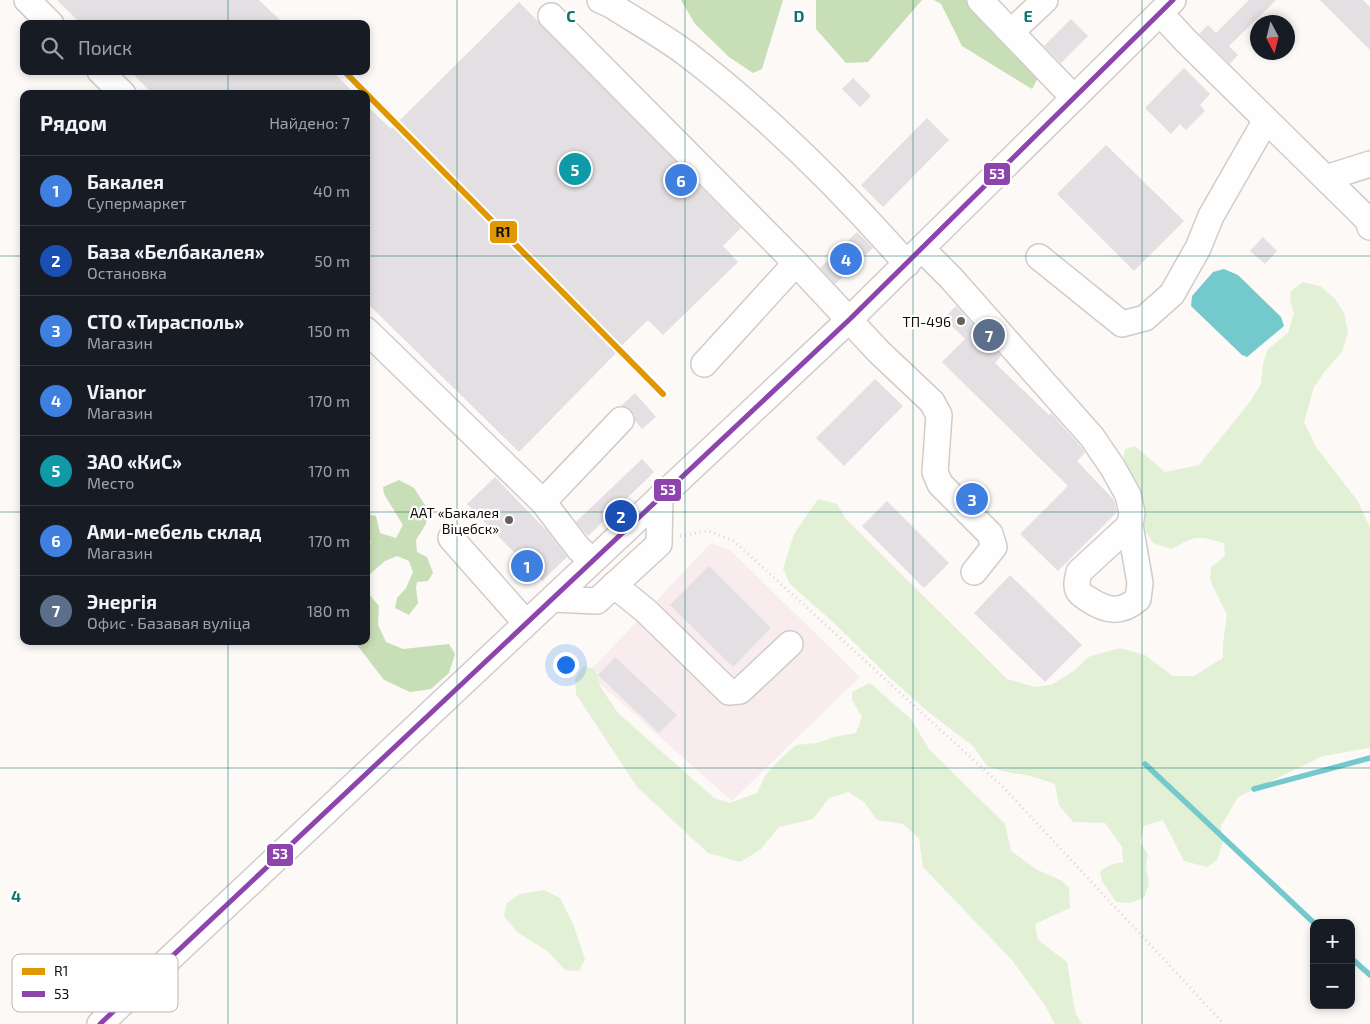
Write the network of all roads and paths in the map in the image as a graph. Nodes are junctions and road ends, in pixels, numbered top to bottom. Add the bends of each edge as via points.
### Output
1 (27, 0) edge
2 (600, 0) edge
3 (980, 0) edge
4 (1045, 0) edge
5 (1167, 7) edge
6 (551, 16) dead end
7 (47, 20) edge
8 (1011, 32) junction
9 (104, 75) edge
10 (119, 90) edge
11 (1074, 98) junction
12 (1266, 120) junction
13 (1370, 164) edge
14 (1326, 178) junction
15 (1370, 227) edge
16 (915, 256) junction
17 (1039, 257) dead end
18 (796, 263) junction
19 (850, 319) junction
20 (370, 334) edge
21 (704, 364) dead end
22 (621, 420) dead end
23 (660, 497) junction
24 (543, 502) junction
25 (1130, 525) dead end
26 (451, 538) dead end
27 (659, 544) junction
28 (592, 560) junction
29 (974, 572) dead end
30 (614, 585) junction
31 (553, 599) junction
32 (526, 623) junction
33 (790, 644) dead end
34 (174, 954) edge
35 (113, 1012) edge
36 (100, 1024) edge
37 (1224, 1024) edge

1 - 7 street
2 - 16 street via 686,53 752,106 866,217
3 - 8 street
4 - 8 street
5 - 11 street
5 - 12 street via 1185,40
6 - 18 street
8 - 11 street
9 - 10 street
11 - 16 street
12 - 14 street
12 - 17 street via 1211,216 1198,248 1172,294 1145,318 1122,324
13 - 14 street
14 - 15 street via 1368,220
16 - 19 street
16 - 25 street via 951,278 1092,437 1128,495 1132,512
18 - 19 street
18 - 21 street
19 - 23 street
19 - 29 street via 879,352 932,402 939,414 937,478 990,534 994,547
20 - 24 street
22 - 24 street
23 - 27 street
23 - 28 street
24 - 28 street via 579,549
26 - 32 street
27 - 30 street
27 - 37 path via 708,531 734,542 1003,787
28 - 31 street
30 - 31 street via 597,601
30 - 33 street via 646,611 729,692 740,691
31 - 32 street
32 - 34 street
35 - 36 street

